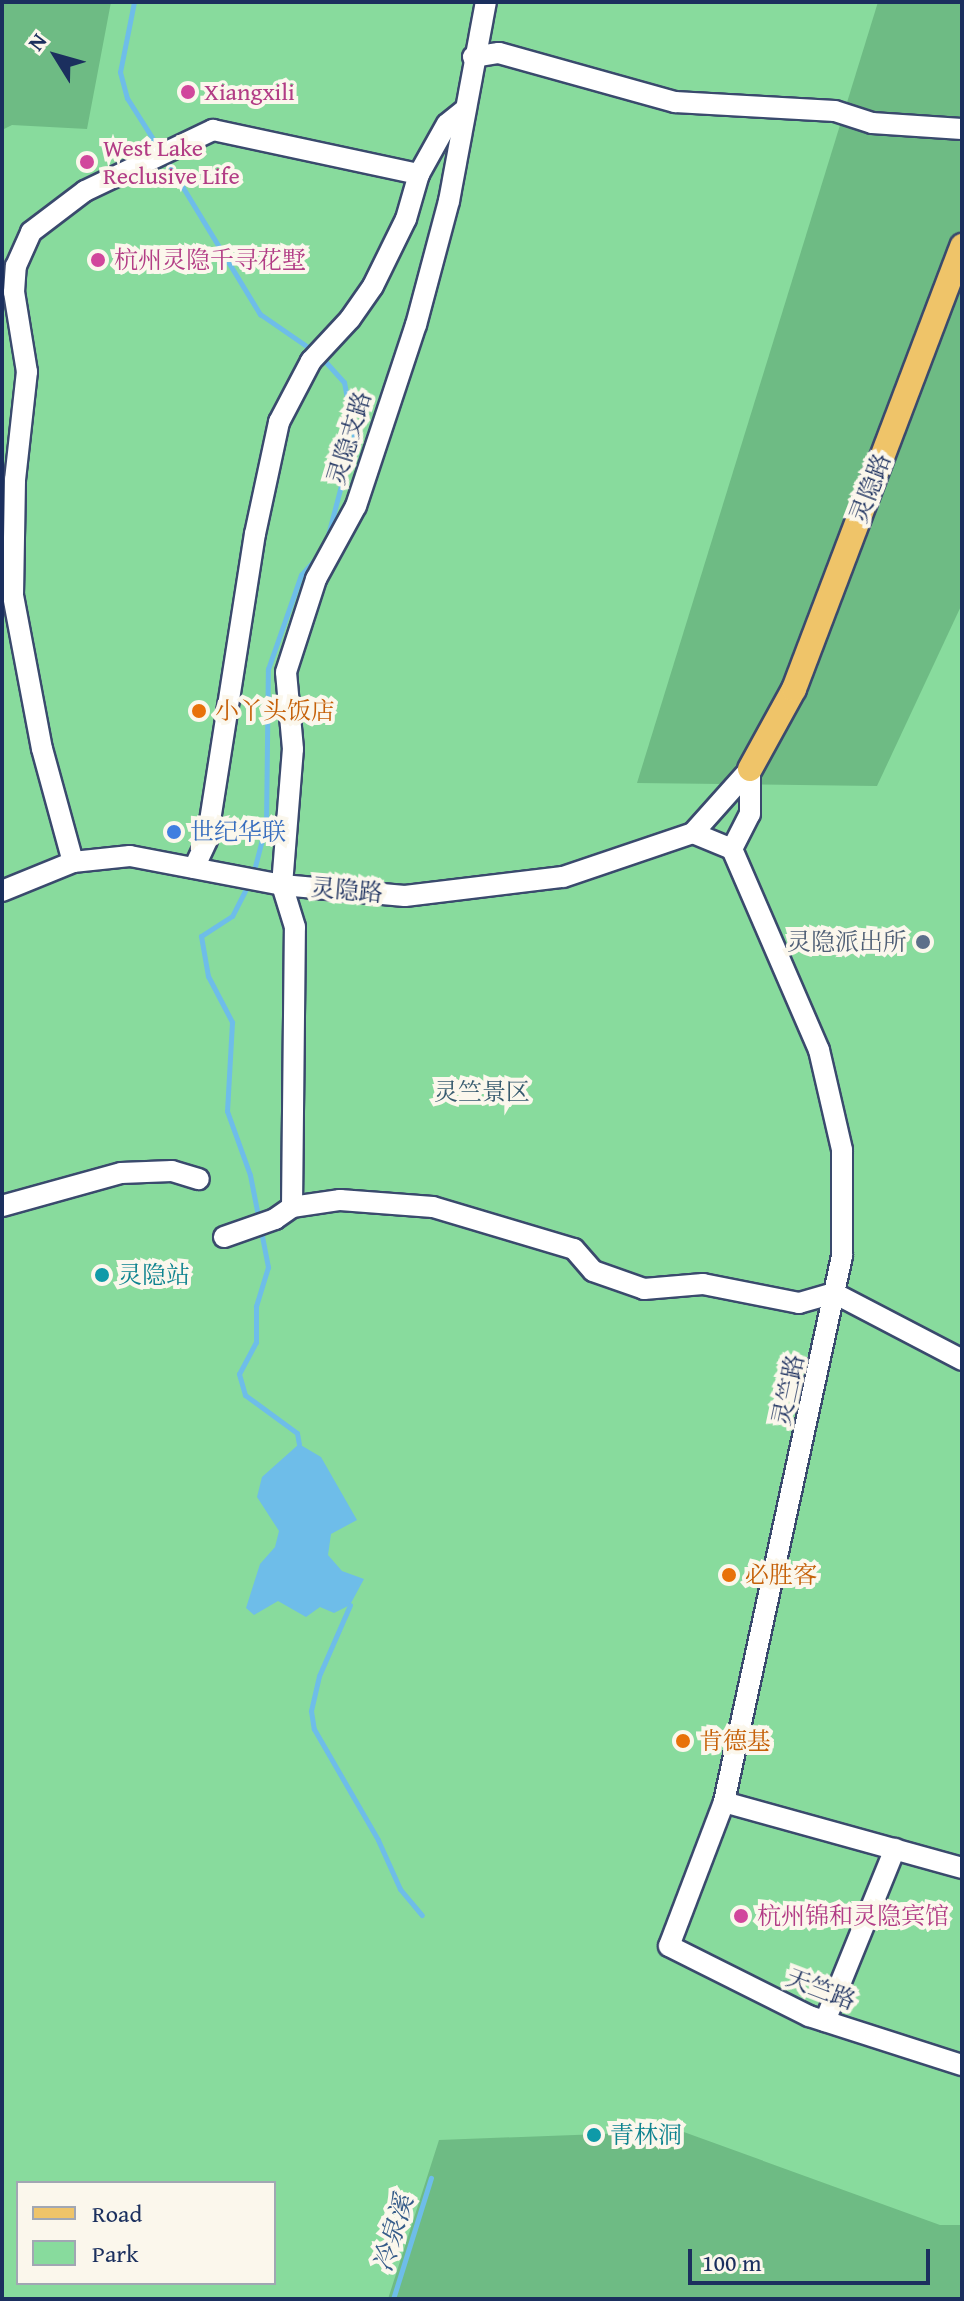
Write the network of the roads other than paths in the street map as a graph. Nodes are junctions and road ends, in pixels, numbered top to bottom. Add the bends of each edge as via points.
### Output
1 (486, 2) edge
2 (473, 57) junction
3 (464, 110) junction
4 (962, 129) edge
5 (419, 174) junction
6 (962, 246) edge
7 (750, 769) junction
8 (693, 833) junction
9 (732, 849) junction
10 (73, 862) junction
11 (194, 868) junction
12 (276, 884) junction
13 (2, 891) edge
14 (199, 1179) dead end
15 (2, 1206) edge
16 (292, 1207) junction
17 (224, 1237) dead end
18 (834, 1293) junction
19 (962, 1360) edge
20 (724, 1802) junction
21 (895, 1849) junction
22 (962, 1868) edge
23 (669, 1946) joint
24 (825, 2021) junction
25 (960, 2058) edge

1 - 2 street, 灵隐支路
2 - 3 street, 灵隐支路
2 - 4 street via 499,53 675,102 835,111 872,123
3 - 5 street via 447,124
3 - 12 street, 灵隐支路 via 449,201 416,325 356,506 316,579 286,672 293,749
5 - 10 street via 213,130 55,208 31,232 16,266 14,292 27,372 15,480 13,595 42,749
5 - 11 street via 406,219 373,286 318,353 279,422 267,462 207,840
6 - 7 main road, 灵隐路 via 794,689
7 - 8 street
7 - 9 street via 750,814
8 - 9 street
8 - 12 street, 灵隐路 via 563,877 405,896
9 - 18 street, 灵竺路 via 819,1050 838,1134 842,1256
10 - 11 street, 灵隐路 via 130,856
10 - 13 street, 灵隐路
11 - 12 street, 灵隐路
12 - 16 street via 295,927
14 - 15 street via 172,1171 121,1173
16 - 17 street
16 - 18 street via 340,1200 433,1207 574,1249 593,1271 644,1289 703,1284 799,1303
18 - 19 street
18 - 20 street, 灵竺路
20 - 21 street
20 - 23 street, 灵竺路
21 - 22 street
21 - 24 street
23 - 24 street, 天竺路
24 - 25 street, 天竺路

